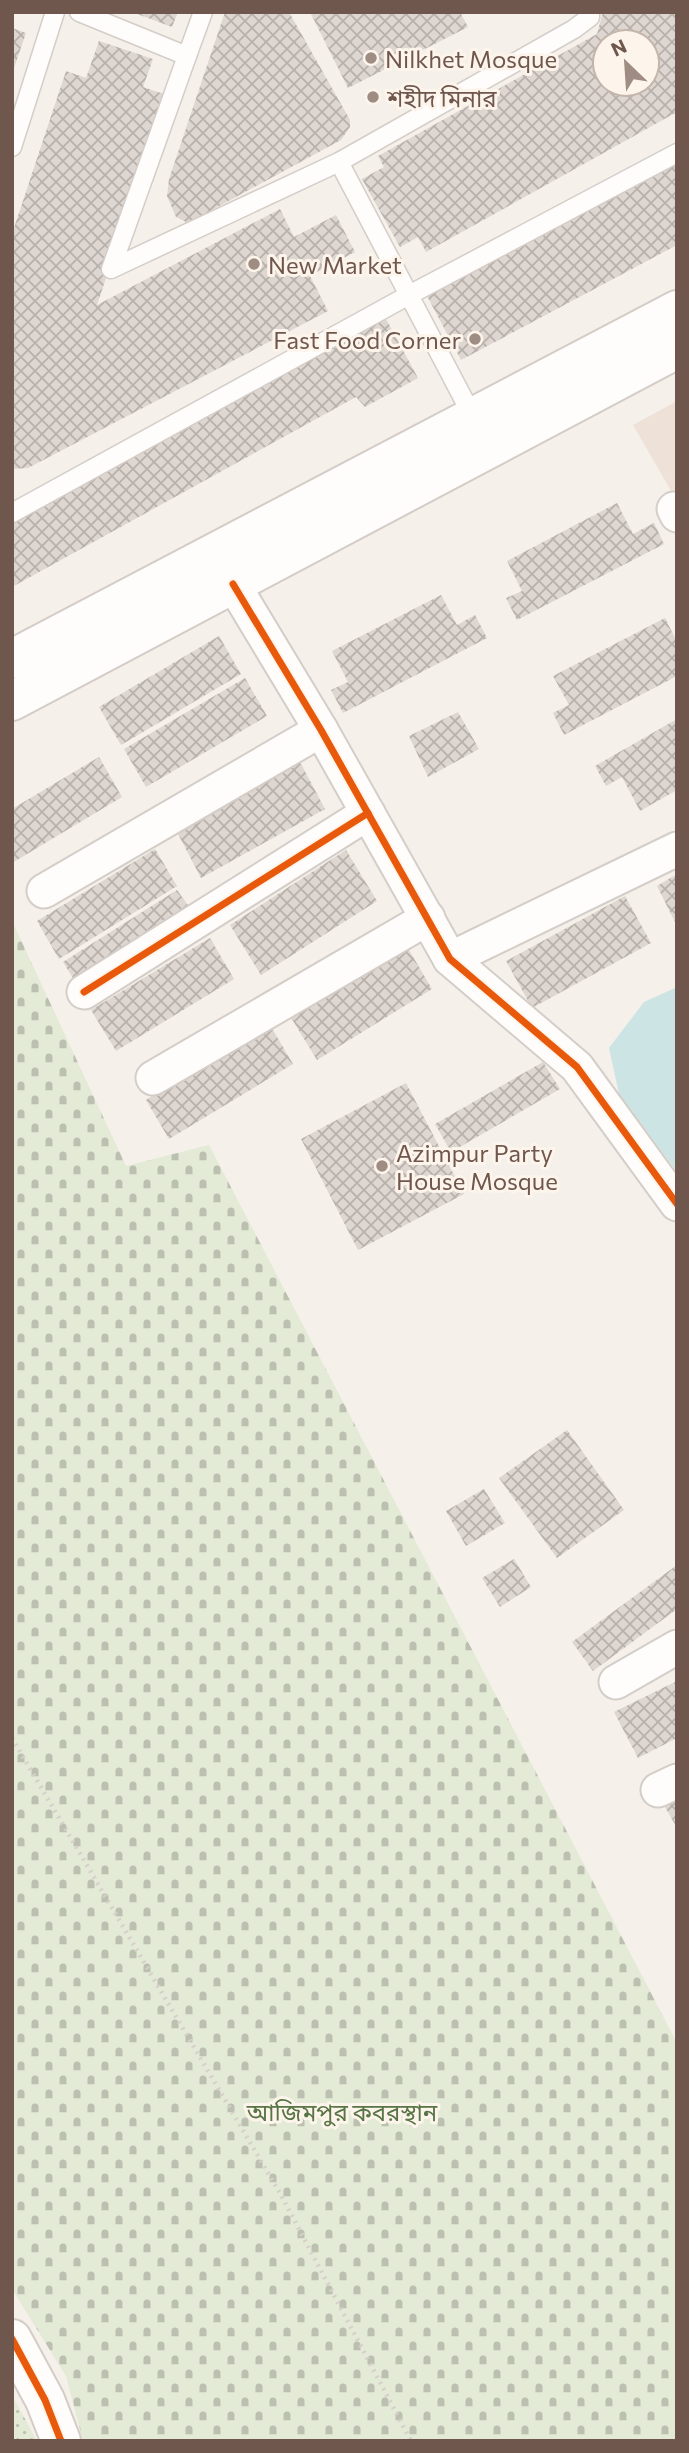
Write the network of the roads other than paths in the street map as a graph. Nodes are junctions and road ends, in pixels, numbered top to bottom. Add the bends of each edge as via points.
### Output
1 (55, 12) edge
2 (79, 12) edge
3 (203, 12) edge
4 (590, 12) edge
5 (187, 56) junction
6 (12, 147) edge
7 (677, 153) edge
8 (339, 162) junction
9 (408, 295) junction
10 (677, 310) edge
11 (677, 349) edge
12 (473, 417) junction
13 (12, 513) edge
14 (233, 584) junction
15 (12, 659) edge
16 (12, 701) edge
17 (321, 730) junction
18 (368, 813) junction
19 (677, 849) edge
20 (44, 891) dead end
21 (428, 918) junction
22 (450, 959) junction
23 (84, 992) dead end
24 (153, 1078) dead end
25 (677, 1204) edge
26 (677, 1647) edge
27 (616, 1682) dead end
28 (12, 2339) edge
29 (61, 2441) edge

1 - 6 lane
2 - 5 lane
3 - 5 lane
4 - 8 lane via 574,29
5 - 8 lane via 111,269
7 - 9 lane
8 - 9 lane
9 - 12 lane
9 - 13 lane
10 - 12 main road
11 - 14 main road
12 - 15 main road
14 - 16 main road
14 - 17 street
17 - 18 street
17 - 20 street
18 - 21 street
18 - 23 street
19 - 22 street
21 - 22 street
21 - 24 street
22 - 25 street via 577,1067
26 - 27 street
28 - 29 main road

